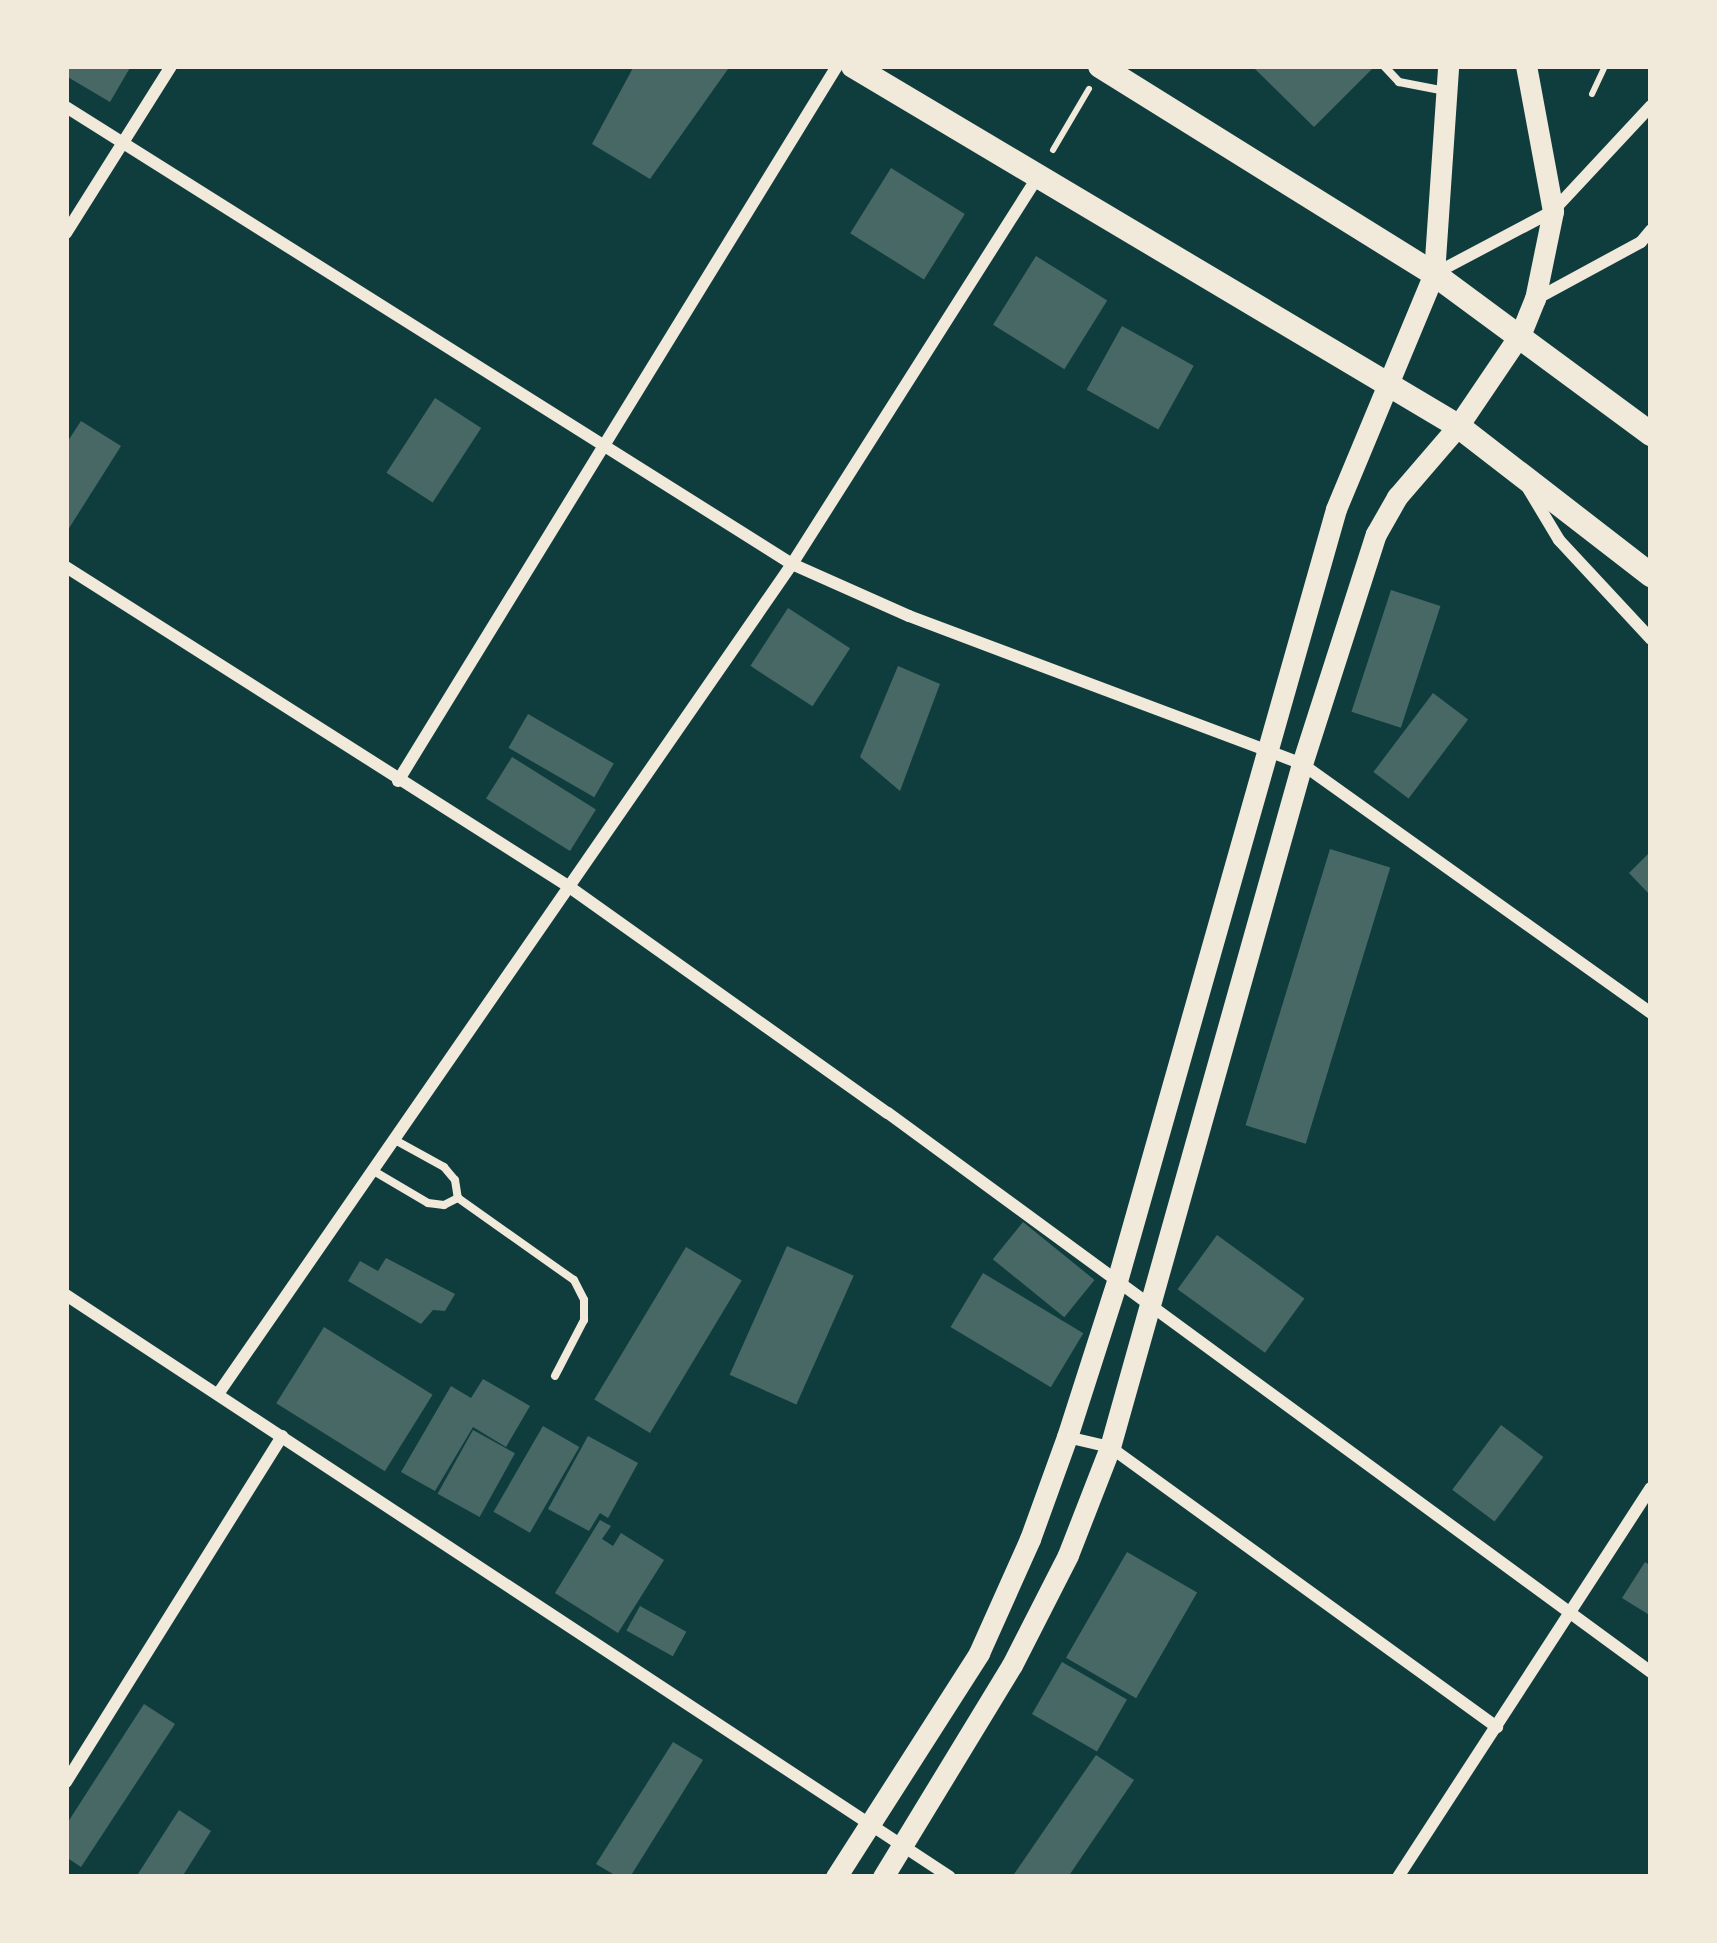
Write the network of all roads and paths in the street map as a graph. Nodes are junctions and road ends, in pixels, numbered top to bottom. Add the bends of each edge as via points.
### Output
1 (171, 66) edge
2 (837, 66) edge
3 (853, 66) edge
4 (1384, 66) edge
5 (1448, 66) edge
6 (1526, 66) edge
7 (1605, 66) edge
8 (1101, 67) edge
9 (1446, 91) junction
10 (1592, 94) dead end
11 (1651, 106) edge
12 (66, 107) edge
13 (123, 143) junction
14 (1036, 179) junction
15 (1553, 211) junction
16 (1651, 230) edge
17 (66, 233) edge
18 (1434, 274) junction
19 (1535, 299) junction
20 (1520, 333) junction
21 (1388, 386) junction
22 (1458, 426) junction
23 (1651, 434) edge
24 (604, 445) junction
25 (1517, 467) junction
26 (792, 563) junction
27 (66, 567) edge
28 (1651, 575) edge
29 (1651, 639) edge
30 (1269, 750) junction
31 (1302, 764) junction
32 (398, 781) junction
33 (568, 886) junction
34 (1651, 1013) edge
35 (393, 1139) junction
36 (372, 1170) junction
37 (458, 1198) junction
38 (1117, 1281) junction
39 (66, 1295) edge
40 (1150, 1306) junction
41 (555, 1376) dead end
42 (218, 1394) junction
43 (283, 1436) junction
44 (1067, 1437) junction
45 (1110, 1447) junction
46 (1651, 1488) edge
47 (1567, 1614) junction
48 (1651, 1672) edge
49 (1497, 1727) junction
50 (66, 1783) edge
51 (872, 1826) junction
52 (904, 1847) junction
53 (836, 1877) edge
54 (884, 1877) edge
55 (950, 1877) edge
56 (1398, 1877) edge

1 - 13 street
2 - 24 street
3 - 14 main road
4 - 9 lane via 1399,82
5 - 9 main road
6 - 15 main road
7 - 10 path
8 - 14 path
8 - 18 main road
9 - 18 main road
11 - 15 street
12 - 13 street
13 - 17 street
13 - 24 street
14 - 21 main road
14 - 26 street
15 - 18 street
15 - 19 main road
16 - 19 street
18 - 20 main road
18 - 21 main road
19 - 20 main road
20 - 22 main road
20 - 23 main road
21 - 22 main road
21 - 30 main road via 1336,509
22 - 25 main road
22 - 31 main road via 1376,534
24 - 26 street
24 - 32 street
25 - 28 main road
25 - 29 street via 1559,540
26 - 30 street via 909,616
26 - 33 street
27 - 32 street
30 - 31 street
30 - 38 main road
31 - 34 street
31 - 40 main road
32 - 33 street
33 - 35 street
33 - 38 street
35 - 36 street
35 - 37 lane via 444,1167
36 - 37 lane via 428,1203
36 - 42 street
37 - 41 lane via 574,1280 584,1320
38 - 40 street
38 - 44 main road
39 - 42 street
40 - 45 main road
40 - 47 street
42 - 43 street
43 - 50 street
43 - 51 street
44 - 45 street
44 - 51 main road via 979,1653
45 - 49 street
45 - 52 main road via 1068,1556 1012,1665
46 - 47 street
47 - 48 street
47 - 49 street
49 - 56 street
51 - 52 street
51 - 53 main road
52 - 54 main road
52 - 55 street

